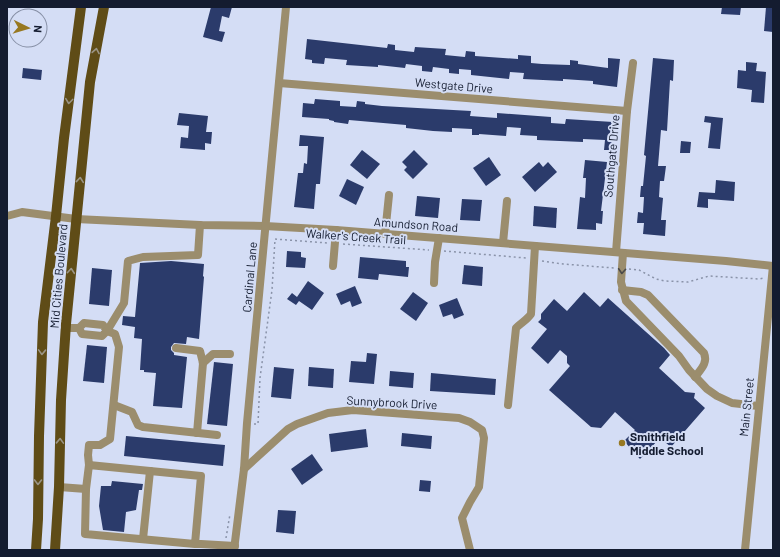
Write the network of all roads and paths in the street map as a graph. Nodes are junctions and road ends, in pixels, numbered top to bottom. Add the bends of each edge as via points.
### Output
1 (81, 7) edge
2 (104, 7) edge
3 (286, 7) edge
4 (633, 63) dead end
5 (279, 83) junction
6 (627, 111) junction
7 (389, 195) dead end
8 (507, 201) dead end
9 (7, 216) edge
10 (56, 216) junction
11 (76, 219) junction
12 (200, 225) junction
13 (266, 226) junction
14 (336, 230) junction
15 (386, 234) junction
16 (439, 238) junction
17 (335, 243) junction
18 (503, 243) junction
19 (535, 246) junction
20 (437, 250) junction
21 (619, 252) junction
22 (534, 259) junction
23 (333, 266) dead end
24 (773, 266) edge
25 (622, 269) junction
26 (764, 278) dead end
27 (434, 283) dead end
28 (622, 290) junction
29 (66, 328) junction
30 (107, 331) junction
31 (176, 348) dead end
32 (230, 354) dead end
33 (203, 363) junction
34 (695, 377) junction
35 (114, 405) junction
36 (508, 405) dead end
37 (758, 406) junction
38 (247, 423) junction
39 (197, 433) junction
40 (217, 434) dead end
41 (89, 465) junction
42 (244, 469) junction
43 (150, 471) junction
44 (59, 487) junction
45 (86, 489) junction
46 (230, 514) dead end
47 (143, 539) junction
48 (195, 544) junction
49 (224, 546) junction
50 (234, 548) edge
51 (36, 550) edge
52 (56, 550) edge
53 (470, 550) edge
54 (745, 550) edge

1 -> 10 main road, Mid Cities Boulevard
11 -> 2 main road, Mid Cities Boulevard via 90,82
3 - 5 street, Cardinal Lane
4 - 6 street, Southgate Drive
5 - 6 street, Westgate Drive
5 - 13 street, Cardinal Lane
6 - 21 street, Southgate Drive
7 - 15 street
8 - 18 street
9 - 10 street, Amundson Road via 22,212
10 - 11 street, Amundson Road
10 -> 51 main road, Mid Cities Boulevard via 43,322
11 - 12 street, Amundson Road
29 -> 11 main road, Mid Cities Boulevard
12 - 13 street, Amundson Road
12 - 30 street via 198,255 143,257 128,261 124,303
13 - 14 street, Amundson Road
13 - 38 street, Cardinal Lane
14 - 15 street, Amundson Road
14 - 17 street
15 - 16 street, Amundson Road
16 - 18 street, Amundson Road
16 - 20 street
17 - 20 path, Walker's Creek Trail
17 - 23 street
17 - 38 path, Walker's Creek Trail via 275,238 272,290 260,378 258,424
18 - 19 street, Amundson Road
19 - 21 street, Amundson Road
19 - 22 street
20 - 22 path, Walker's Creek Trail
20 - 27 street
21 - 24 street, Amundson Road
21 - 25 street, Southgate Drive
22 - 25 path, Walker's Creek Trail
22 - 36 street via 531,314 516,328
24 - 37 street, Main Street
25 - 26 path, Walker's Creek Trail via 639,270 666,281 688,282 709,276
25 -> 28 street, Southgate Drive
28 - 34 street via 626,301 679,356
28 - 34 street via 648,295 704,353 705,364
29 - 30 street via 79,328 82,334 102,336
44 -> 29 main road, Mid Cities Boulevard
30 - 35 street via 115,334 120,346
31 - 33 street via 200,351
32 - 33 street via 214,354
33 - 39 street
34 - 37 street via 707,389 732,403
35 - 39 street via 132,412 138,425 143,428
35 - 41 street via 110,440 100,445 89,445
37 - 54 street, Main Street
38 - 42 street, Cardinal Lane
39 - 40 street
41 - 43 street
41 - 45 street
42 - 50 street, Cardinal Lane
42 - 53 street, Sunnybrook Drive via 288,430 328,413 353,410 459,418 482,430 484,438 479,487 462,518
43 - 47 street
43 - 48 street via 201,476
44 - 45 street
44 - 52 main road, Mid Cities Boulevard
45 - 47 street via 85,534
46 - 49 path
47 - 48 street
48 - 49 street
49 - 50 street

